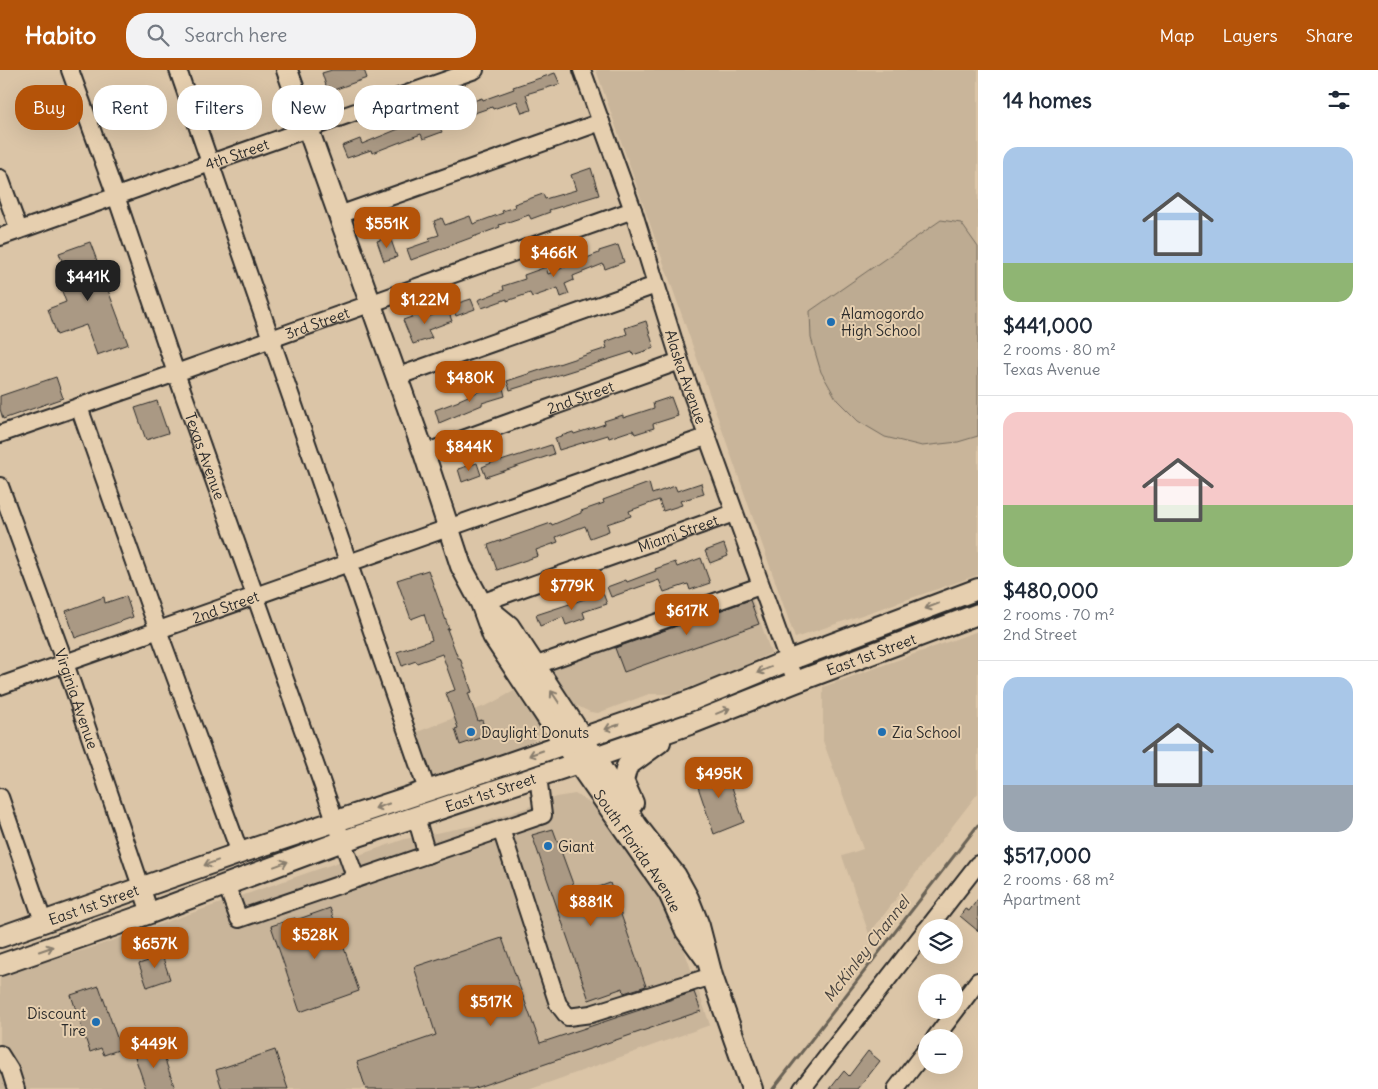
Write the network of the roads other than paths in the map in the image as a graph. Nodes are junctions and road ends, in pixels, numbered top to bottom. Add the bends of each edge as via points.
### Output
1 (70, 70) edge
2 (178, 70) edge
3 (287, 70) edge
4 (475, 70) edge
5 (582, 70) edge
6 (292, 85) edge
7 (344, 115) edge
8 (601, 122) junction
9 (302, 130) edge
10 (309, 130) edge
11 (210, 162) junction
12 (0, 178) edge
13 (116, 196) junction
14 (633, 210) junction
15 (339, 215) junction
16 (19, 230) junction
17 (0, 237) edge
18 (656, 285) junction
19 (370, 303) junction
20 (271, 339) junction
21 (680, 361) junction
22 (176, 373) junction
23 (396, 377) junction
24 (80, 407) junction
25 (0, 434) edge
26 (706, 437) junction
27 (424, 453) junction
28 (0, 486) edge
29 (734, 513) junction
30 (449, 527) junction
31 (348, 563) junction
32 (760, 586) junction
33 (978, 589) edge
34 (255, 596) junction
35 (481, 603) junction
36 (978, 614) edge
37 (158, 630) junction
38 (787, 661) junction
39 (64, 663) junction
40 (534, 666) junction
41 (796, 682) junction
42 (0, 686) edge
43 (690, 724) junction
44 (573, 740) junction
45 (586, 760) junction
46 (538, 776) junction
47 (427, 790) junction
48 (0, 797) edge
49 (416, 817) junction
50 (336, 822) junction
51 (501, 829) junction
52 (343, 841) junction
53 (240, 853) junction
54 (427, 855) junction
55 (978, 864) edge
56 (676, 876) junction
57 (356, 879) junction
58 (226, 884) junction
59 (142, 888) junction
60 (150, 913) junction
61 (935, 919) edge
62 (43, 921) junction
63 (0, 937) edge
64 (918, 941) edge
65 (0, 965) edge
66 (710, 968) junction
67 (978, 981) edge
68 (942, 1029) edge
69 (0, 1054) edge
70 (918, 1060) edge
71 (16, 1089) edge
72 (752, 1089) edge
73 (802, 1089) edge
74 (896, 1089) edge

1 - 13 street, Texas Avenue
2 - 11 street
3 - 6 main road
4 - 7 street, 4th Street
5 - 8 street, Alaska Avenue
8 - 14 street, Alaska Avenue
8 - 15 street
9 - 11 street, 4th Street
10 - 15 main road
11 - 13 street, 4th Street
11 - 20 street
12 - 16 street
13 - 16 street, 4th Street
13 - 22 street, Texas Avenue
14 - 18 street, Alaska Avenue
14 - 19 street, 3rd Street
15 - 19 main road
16 - 17 street, 4th Street
18 - 21 street, Alaska Avenue
18 - 23 street
19 - 20 street, 3rd Street
19 - 23 main road
20 - 22 street, 3rd Street
20 - 31 street
21 - 26 street, Alaska Avenue
21 - 27 street, 2nd Street
22 - 24 street, 3rd Street
22 - 34 street, Texas Avenue
23 - 27 main road
24 - 25 street, 3rd Street
24 - 37 street
26 - 29 street, Alaska Avenue
26 - 30 street, 2nd Street
27 - 30 main road
28 - 39 street, Virginia Avenue
29 - 32 street, Alaska Avenue
29 - 35 street, Miami Street
30 - 31 street, 2nd Street
30 - 35 main road via 461,566
31 - 34 street, 2nd Street
31 - 47 street
32 - 38 street, Alaska Avenue
32 - 40 street
33 -> 38 main road, East 1st Street
34 - 37 street, 2nd Street
34 - 50 street, Texas Avenue
35 - 40 main road via 509,626
35 - 44 main road via 493,636
36 - 41 main road, East 1st Street
37 - 39 street, 2nd Street
37 - 53 street
38 - 41 street, Alaska Avenue
38 -> 44 main road, East 1st Street via 692,700
39 - 42 street, 2nd Street
39 - 59 street, Virginia Avenue
44 -> 40 main road
43 -> 41 main road, East 1st Street
43 - 45 main road, East 1st Street
43 - 56 main road via 627,766 623,781
44 - 45 main road
44 -> 47 main road, East 1st Street
45 - 46 main road, East 1st Street
45 - 56 main road, South Florida Avenue
45 - 66 main road, South Florida Avenue via 669,893 686,931
46 - 49 main road, East 1st Street
46 - 51 street via 543,815
47 -> 50 main road, East 1st Street
48 - 62 street
49 - 52 main road, East 1st Street
49 - 54 street
50 - 52 street, Texas Avenue
50 - 53 main road, East 1st Street
51 - 54 street
51 - 66 street via 558,1004 568,1017 591,1014
52 - 57 street, Texas Avenue
58 -> 52 main road, East 1st Street
53 -> 59 main road, East 1st Street
54 - 57 street
55 - 61 street
56 - 66 main road, South Florida Avenue via 700,926
57 - 58 street via 239,919
58 - 60 main road, East 1st Street
59 - 60 street, Virginia Avenue
59 - 62 main road, East 1st Street
65 -> 60 main road, East 1st Street
62 - 63 main road, East 1st Street
64 - 73 street
66 - 72 main road, South Florida Avenue
67 - 68 street
69 - 71 street
70 - 74 street

